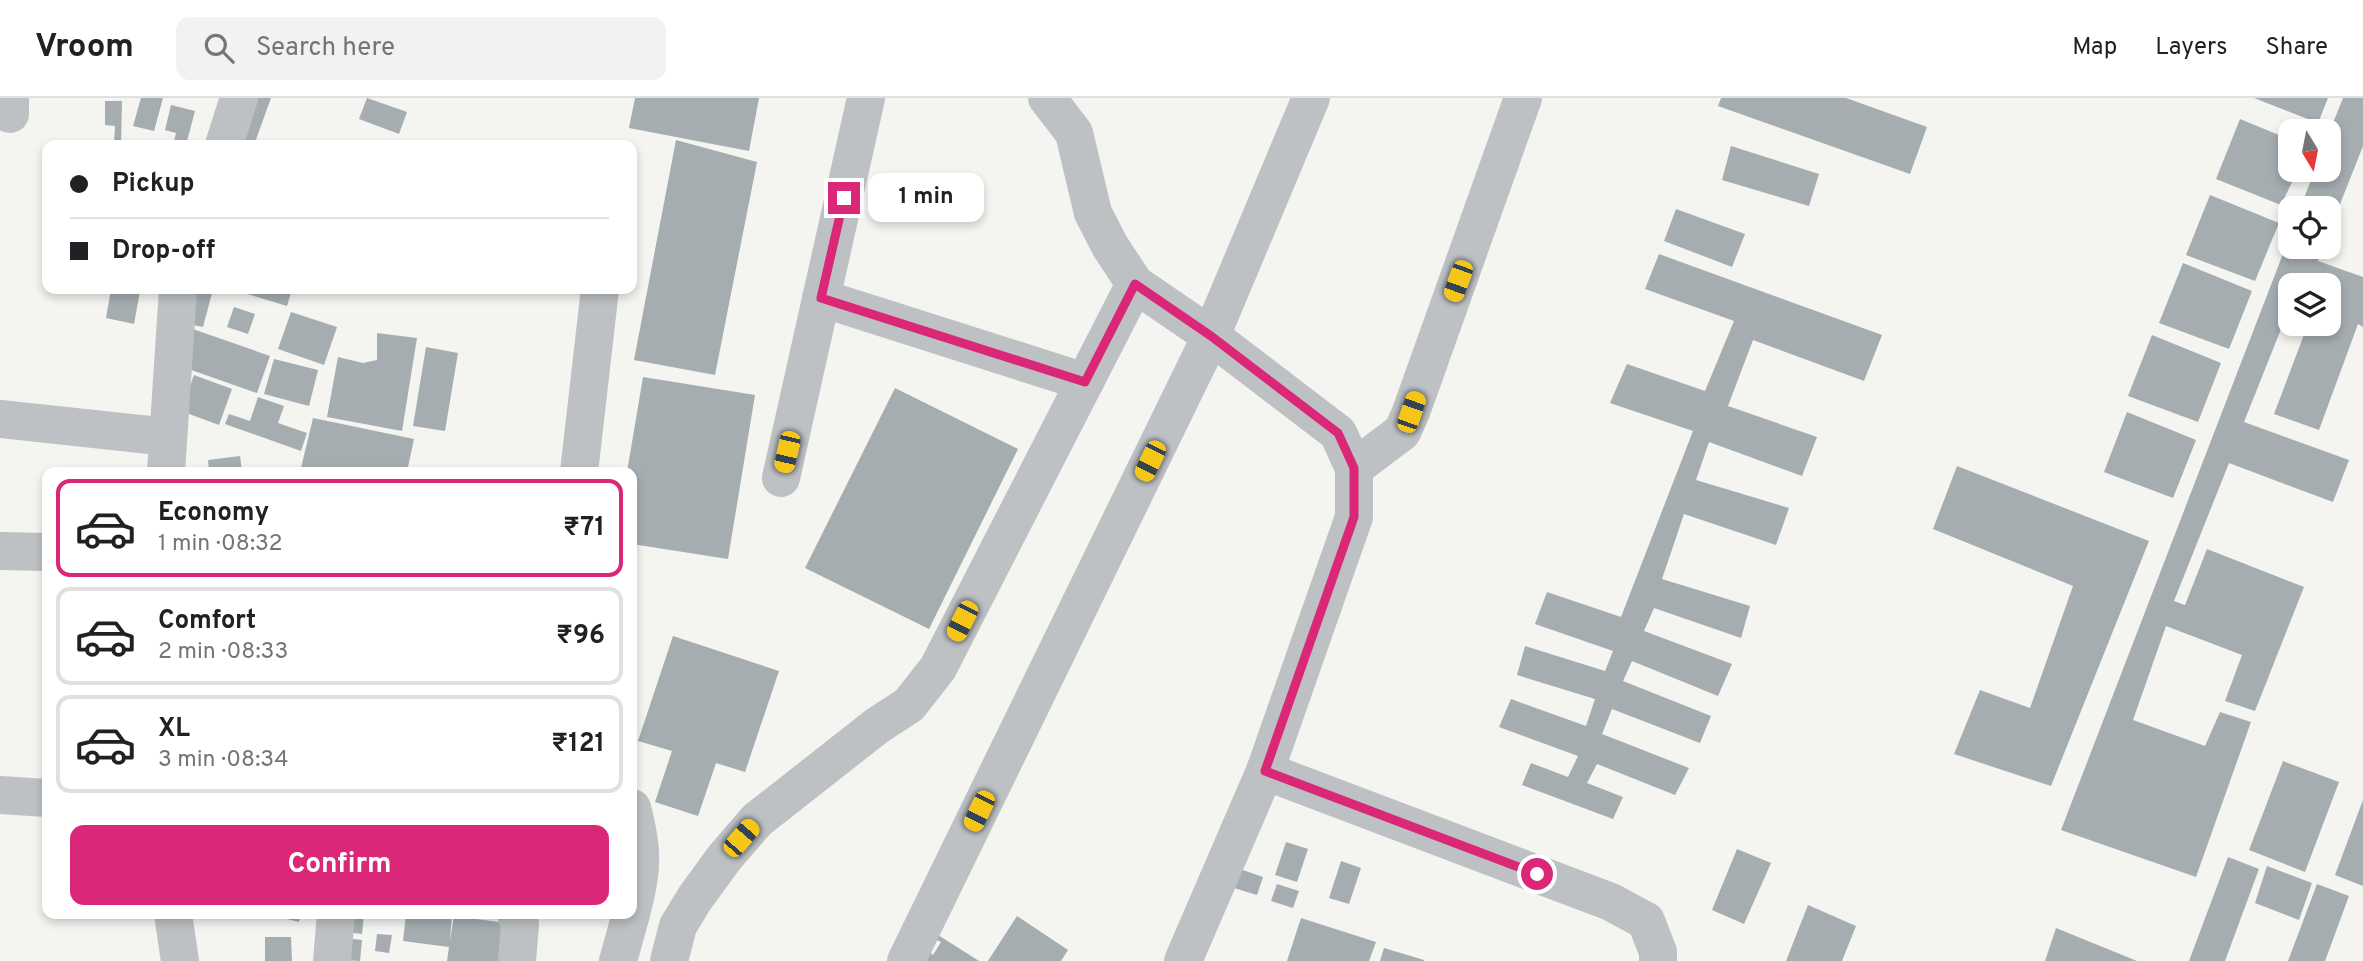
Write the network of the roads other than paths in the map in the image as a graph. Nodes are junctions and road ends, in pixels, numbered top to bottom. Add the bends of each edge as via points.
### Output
1 (239, 98) edge
2 (866, 98) edge
3 (1047, 98) edge
4 (1311, 98) edge
5 (1524, 98) edge
6 (226, 140) edge
7 (1135, 284) junction
8 (178, 294) edge
9 (599, 294) edge
10 (821, 298) junction
11 (1211, 336) junction
12 (1085, 382) junction
13 (0, 419) edge
14 (167, 455) edge
15 (580, 467) edge
16 (1354, 468) junction
17 (781, 478) dead end
18 (0, 551) edge
19 (42, 552) edge
20 (1265, 771) junction
21 (0, 795) edge
22 (42, 799) edge
23 (637, 829) edge
24 (637, 879) edge
25 (695, 898) junction
26 (637, 901) edge
27 (174, 919) edge
28 (335, 919) edge
29 (518, 919) edge
30 (630, 919) edge
31 (180, 961) edge
32 (332, 961) edge
33 (517, 961) edge
34 (618, 961) edge
35 (669, 961) edge
36 (906, 961) edge
37 (1183, 961) edge
38 (1658, 961) edge

1 - 6 street
2 - 10 street
3 - 7 street via 1074,133 1093,212
4 - 11 street
5 - 16 street via 1402,432
7 - 11 street
7 - 12 street
8 - 14 street
9 - 15 street
10 - 12 street
10 - 17 street
11 - 16 street via 1338,433
11 - 36 street
12 - 25 street via 938,668 909,705 757,820
13 - 14 street
16 - 20 street via 1354,517
18 - 19 street
20 - 37 street
20 - 38 street via 1611,902 1646,921
21 - 22 street
23 - 24 street via 641,846
25 - 26 street via 660,884
25 - 35 street via 678,926
27 - 31 street
28 - 32 street
29 - 33 street
30 - 34 street

